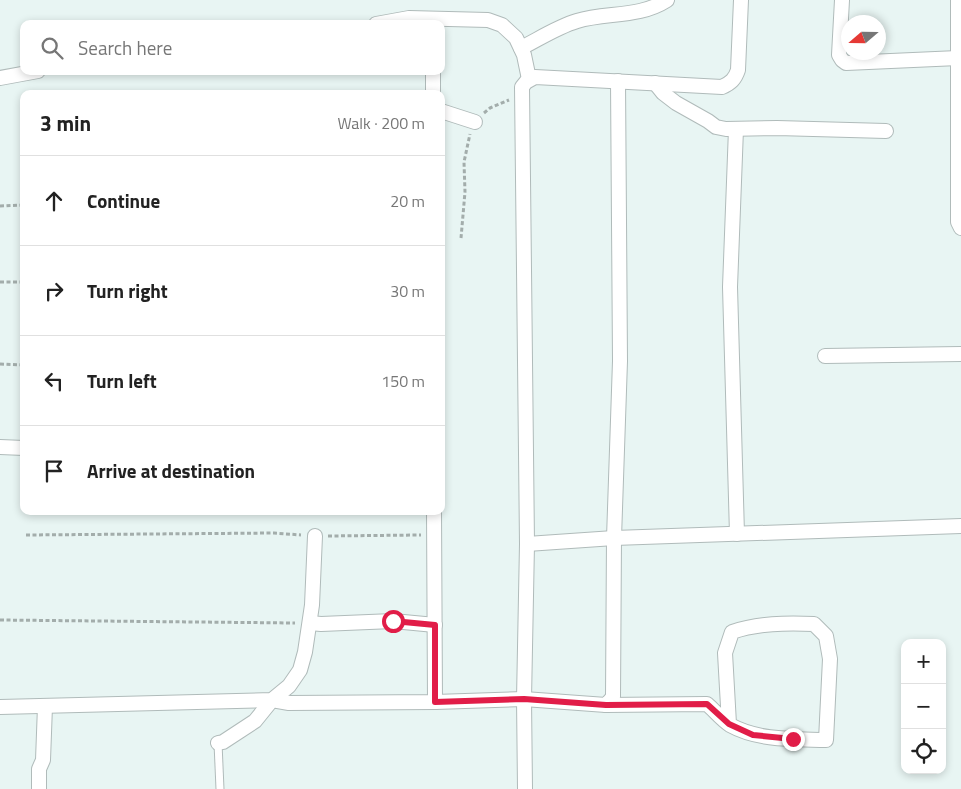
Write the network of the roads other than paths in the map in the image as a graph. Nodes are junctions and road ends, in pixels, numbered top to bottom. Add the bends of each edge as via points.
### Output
1 (667, 0) edge
2 (740, 0) edge
3 (842, 0) edge
4 (958, 0) edge
5 (398, 20) edge
6 (425, 20) edge
7 (445, 21) edge
8 (521, 48) junction
9 (958, 58) junction
10 (960, 72) edge
11 (20, 74) edge
12 (433, 75) edge
13 (0, 78) edge
14 (529, 79) junction
15 (618, 81) junction
16 (655, 84) junction
17 (433, 90) edge
18 (445, 112) edge
19 (475, 122) road end
20 (736, 129) junction
21 (886, 131) dead end
22 (961, 228) edge
23 (961, 354) edge
24 (825, 356) dead end
25 (0, 447) edge
26 (20, 448) edge
27 (434, 515) edge
28 (961, 526) edge
29 (737, 534) junction
30 (315, 536) road end
31 (614, 538) junction
32 (527, 544) junction
33 (310, 623) junction
34 (435, 625) junction
35 (524, 699) junction
36 (272, 700) junction
37 (435, 702) junction
38 (606, 705) junction
39 (45, 706) junction
40 (0, 707) edge
41 (729, 724) junction
42 (218, 743) joint
43 (39, 789) edge
44 (220, 789) edge
45 (525, 789) edge

1 - 8 street via 641,12 578,21
2 - 16 street via 738,70 730,84 722,87
3 - 9 street via 840,55 846,64
4 - 9 street
5 - 6 street
7 - 8 street via 488,20 502,25 516,38
8 - 14 street
9 - 10 street
10 - 22 street via 958,222
11 - 13 street
12 - 17 street
14 - 15 street
14 - 32 street via 522,87
15 - 16 street
15 - 31 street via 620,361
16 - 20 street via 676,103 716,127
18 - 19 street
20 - 21 street
20 - 29 street via 730,287
23 - 24 street
25 - 26 street
27 - 34 street
28 - 29 street
29 - 31 street
30 - 33 street
31 - 32 street
31 - 38 street via 613,697
32 - 35 street
33 - 34 street via 393,621
33 - 36 street via 300,670 289,686
34 - 37 street
35 - 37 street
35 - 38 street
35 - 45 street
36 - 37 street via 289,703
36 - 39 street
36 - 42 street via 255,721
38 - 41 street via 707,704
39 - 40 street
39 - 43 street
41 - 41 street via 753,735 826,740 830,659 826,636 814,624 749,626 732,632 725,653
42 - 44 lane

